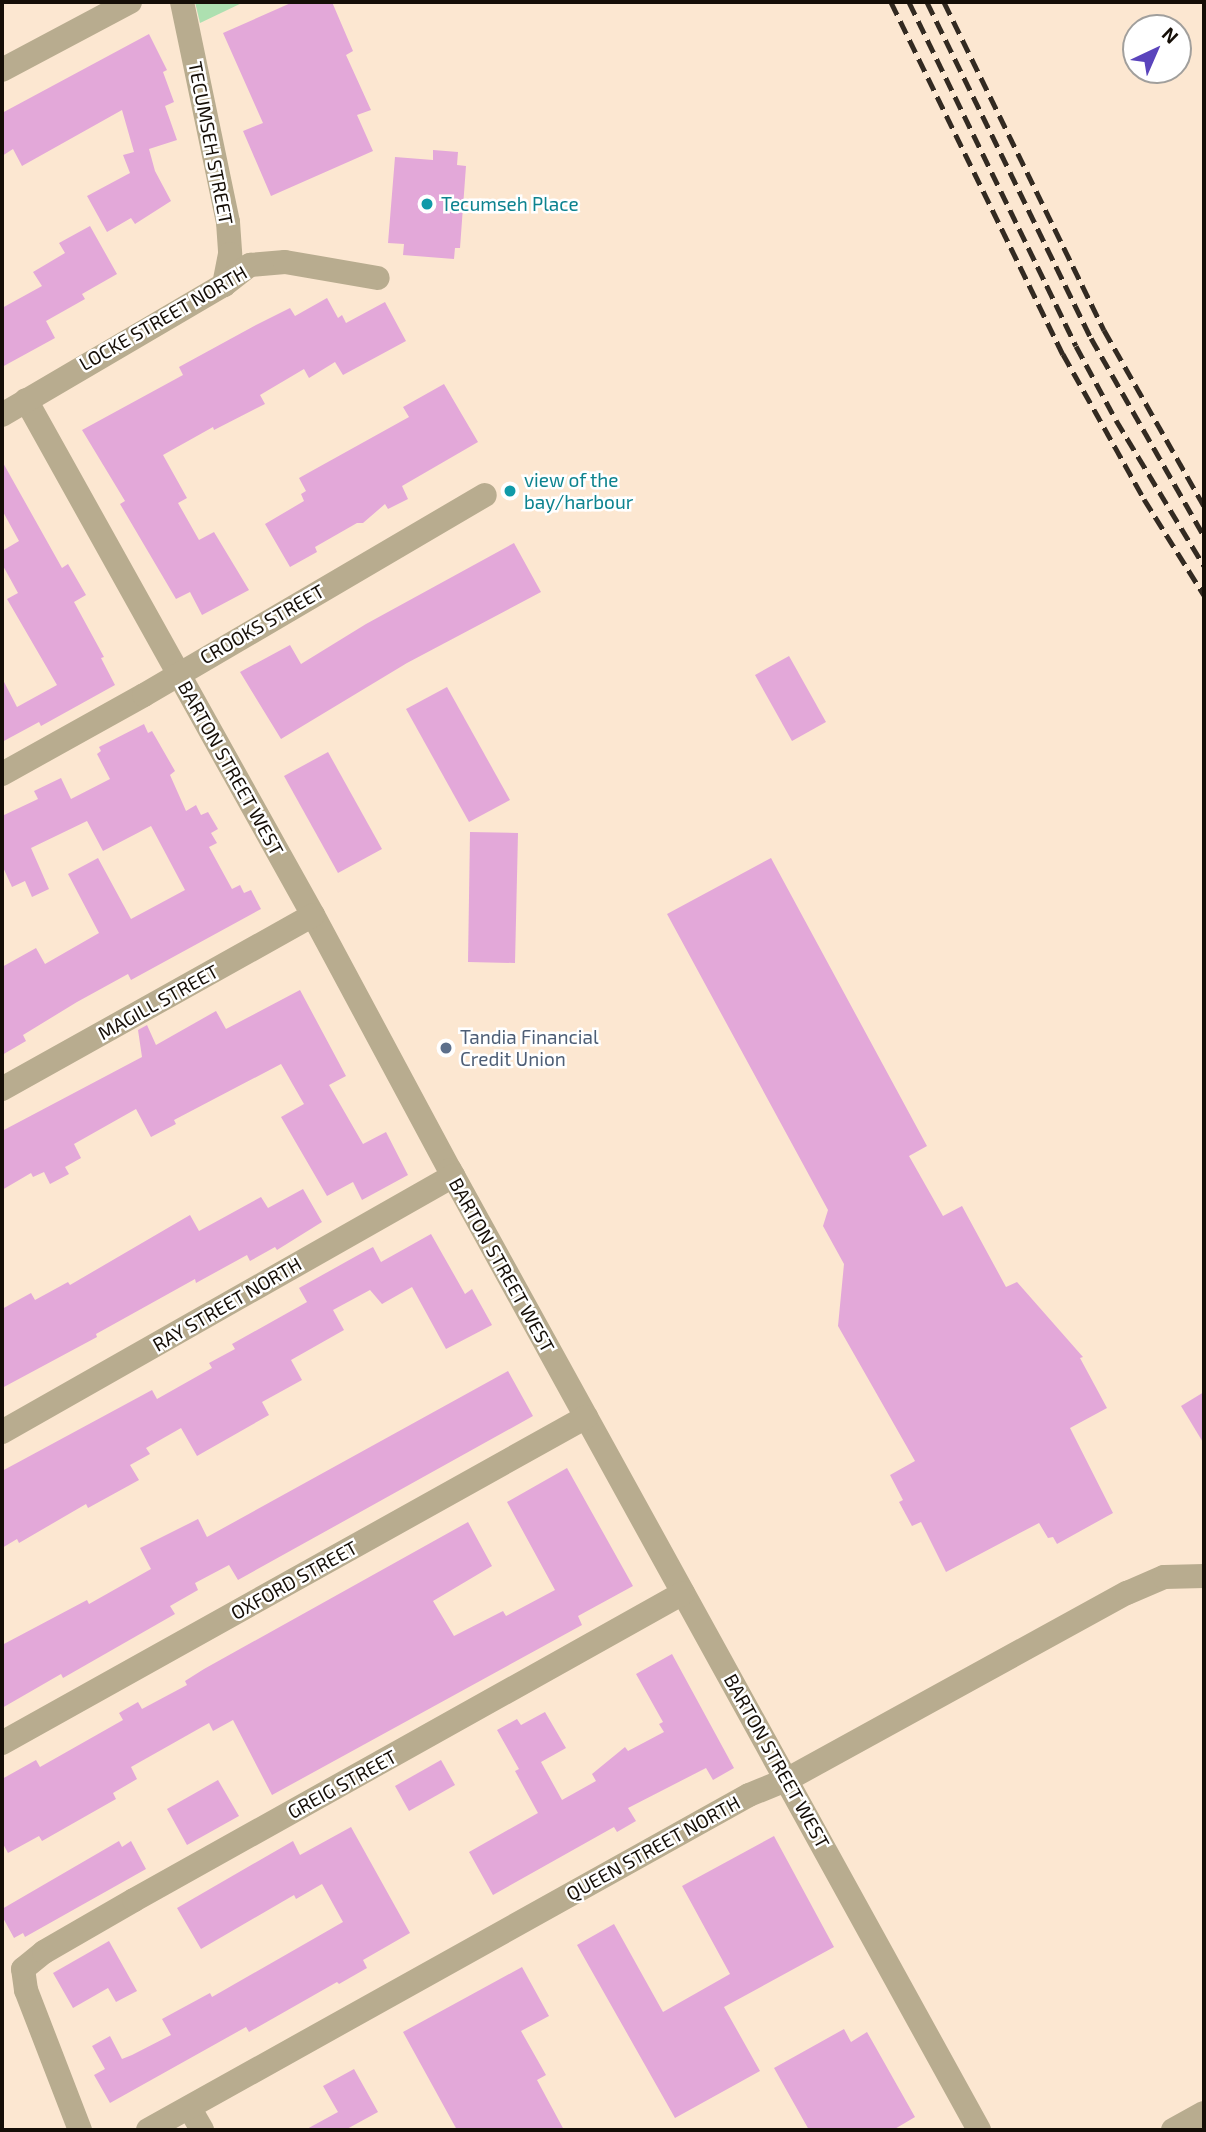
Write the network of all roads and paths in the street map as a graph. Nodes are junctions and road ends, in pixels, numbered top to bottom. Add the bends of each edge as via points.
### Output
1 (130, 2) edge
2 (182, 2) edge
3 (2, 70) edge
4 (378, 278) dead end
5 (224, 285) junction
6 (26, 400) junction
7 (2, 415) edge
8 (485, 495) dead end
9 (178, 674) junction
10 (2, 774) edge
11 (313, 915) junction
12 (2, 1089) edge
13 (453, 1176) junction
14 (586, 1417) junction
15 (2, 1432) edge
16 (1204, 1576) edge
17 (683, 1593) junction
18 (2, 1743) edge
19 (788, 1779) junction
20 (1204, 2113) edge
21 (196, 2120) edge
22 (80, 2130) edge
23 (148, 2130) edge
24 (979, 2130) edge
25 (1172, 2130) edge

1 - 3 street
2 - 5 street, TECUMSEH STREET via 228,222 230,254
4 - 5 street, LOCKE STREET NORTH via 285,262 250,265
5 - 6 street, LOCKE STREET NORTH
6 - 7 street, LOCKE STREET NORTH
6 - 9 street, BARTON STREET WEST
8 - 9 street, CROOKS STREET
9 - 10 street, CROOKS STREET
9 - 11 street, BARTON STREET WEST
11 - 12 street, MAGILL STREET
11 - 13 street, BARTON STREET WEST
13 - 14 street, BARTON STREET WEST
13 - 15 street, RAY STREET NORTH
14 - 17 street, BARTON STREET WEST
14 - 18 street, OXFORD STREET
16 - 19 street, QUEEN STREET NORTH via 1164,1577 1127,1592
17 - 19 street, BARTON STREET WEST
17 - 22 street, GREIG STREET via 44,1952 23,1969 26,1990
19 - 21 street, QUEEN STREET NORTH via 749,1795
19 - 24 street, BARTON STREET WEST
20 - 25 street
21 - 23 street, QUEEN STREET NORTH

